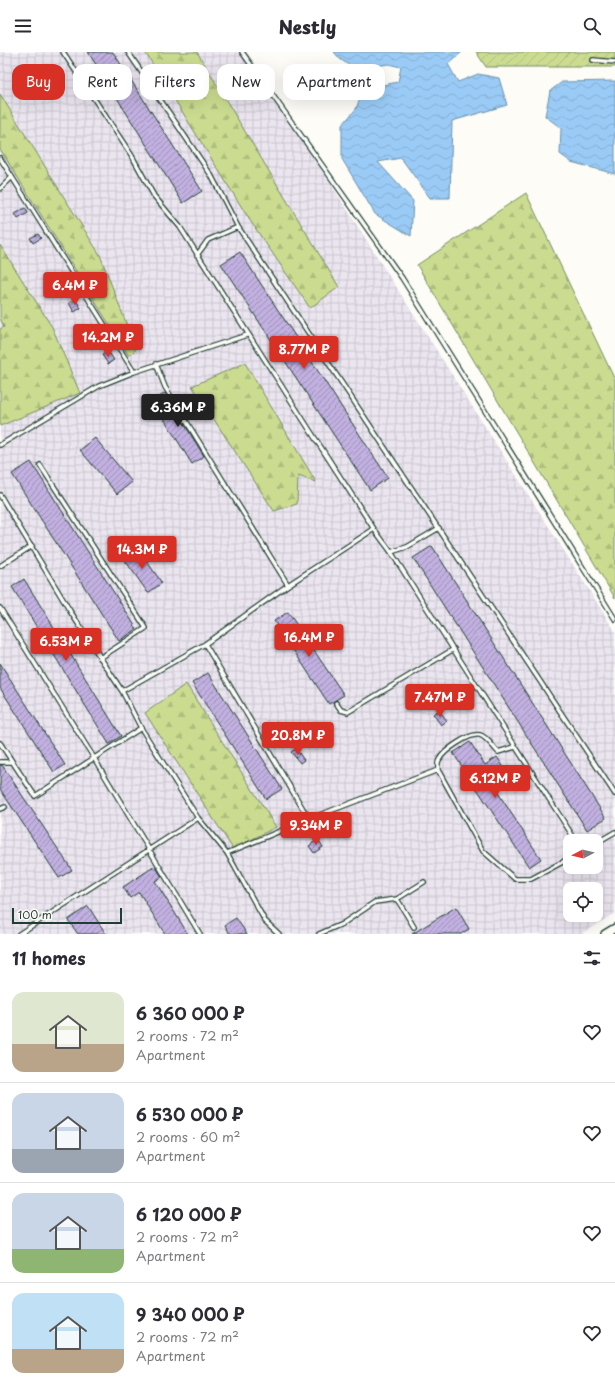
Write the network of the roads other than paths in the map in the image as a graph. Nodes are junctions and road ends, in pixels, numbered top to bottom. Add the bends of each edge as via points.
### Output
1 (63, 52) edge
2 (128, 52) edge
3 (242, 52) edge
4 (593, 60) dead end
5 (615, 62) edge
6 (0, 158) edge
7 (12, 177) junction
8 (0, 188) edge
9 (238, 227) junction
10 (197, 255) junction
11 (248, 335) junction
12 (156, 364) junction
13 (134, 372) junction
14 (0, 445) edge
15 (40, 465) dead end
16 (0, 495) edge
17 (439, 528) junction
18 (374, 529) junction
19 (32, 546) junction
20 (391, 552) junction
21 (0, 566) edge
22 (288, 585) junction
23 (0, 608) edge
24 (615, 619) edge
25 (205, 644) junction
26 (454, 649) junction
27 (100, 658) junction
28 (122, 691) junction
29 (336, 703) dead end
30 (141, 728) junction
31 (0, 743) edge
32 (515, 747) junction
33 (94, 758) junction
34 (0, 762) edge
35 (12, 762) junction
36 (438, 770) junction
37 (615, 794) edge
38 (5, 807) dead end
39 (0, 809) edge
40 (198, 818) junction
41 (310, 819) junction
42 (615, 832) edge
43 (571, 834) edge
44 (603, 839) edge
45 (149, 851) junction
46 (227, 853) junction
47 (563, 862) edge
48 (424, 882) dead end
49 (397, 900) junction
50 (414, 927) dead end
51 (615, 928) edge
52 (19, 934) edge
53 (200, 934) edge
54 (279, 934) edge
55 (319, 934) edge
56 (605, 934) edge

1 - 10 lane via 132,156 154,196 180,227
2 - 9 lane via 211,175
3 - 24 lane via 402,278
4 - 5 lane
6 - 7 lane
7 - 8 lane
7 - 13 lane
9 - 10 lane via 208,240
9 - 17 lane
10 - 11 lane
11 - 12 lane
11 - 18 lane
12 - 13 lane
12 - 22 lane via 165,387
13 - 14 lane via 99,386
15 - 27 lane via 146,628
16 - 19 lane
17 - 20 lane via 406,547
17 - 37 lane
18 - 20 lane
18 - 22 lane
19 - 21 lane
19 - 27 lane
20 - 26 lane
22 - 25 lane
23 - 33 lane
25 - 28 lane
25 - 41 lane
26 - 29 lane via 348,712 341,710
26 - 32 lane
27 - 28 lane
28 - 30 lane
30 - 33 lane
30 - 40 lane
31 - 35 lane
32 - 36 lane via 498,752 479,735 470,736 445,752 438,762
32 - 43 lane
33 - 35 lane via 35,796
33 - 45 lane
34 - 35 lane
36 - 41 lane
36 - 47 lane via 483,851 514,878 531,879
38 - 39 lane
40 - 45 lane
40 - 46 lane
41 - 46 lane
42 - 44 lane
45 - 52 lane
45 - 53 lane
46 - 54 lane via 265,921
48 - 49 lane
49 - 50 lane
49 - 55 lane via 374,902 342,924
51 - 56 street

